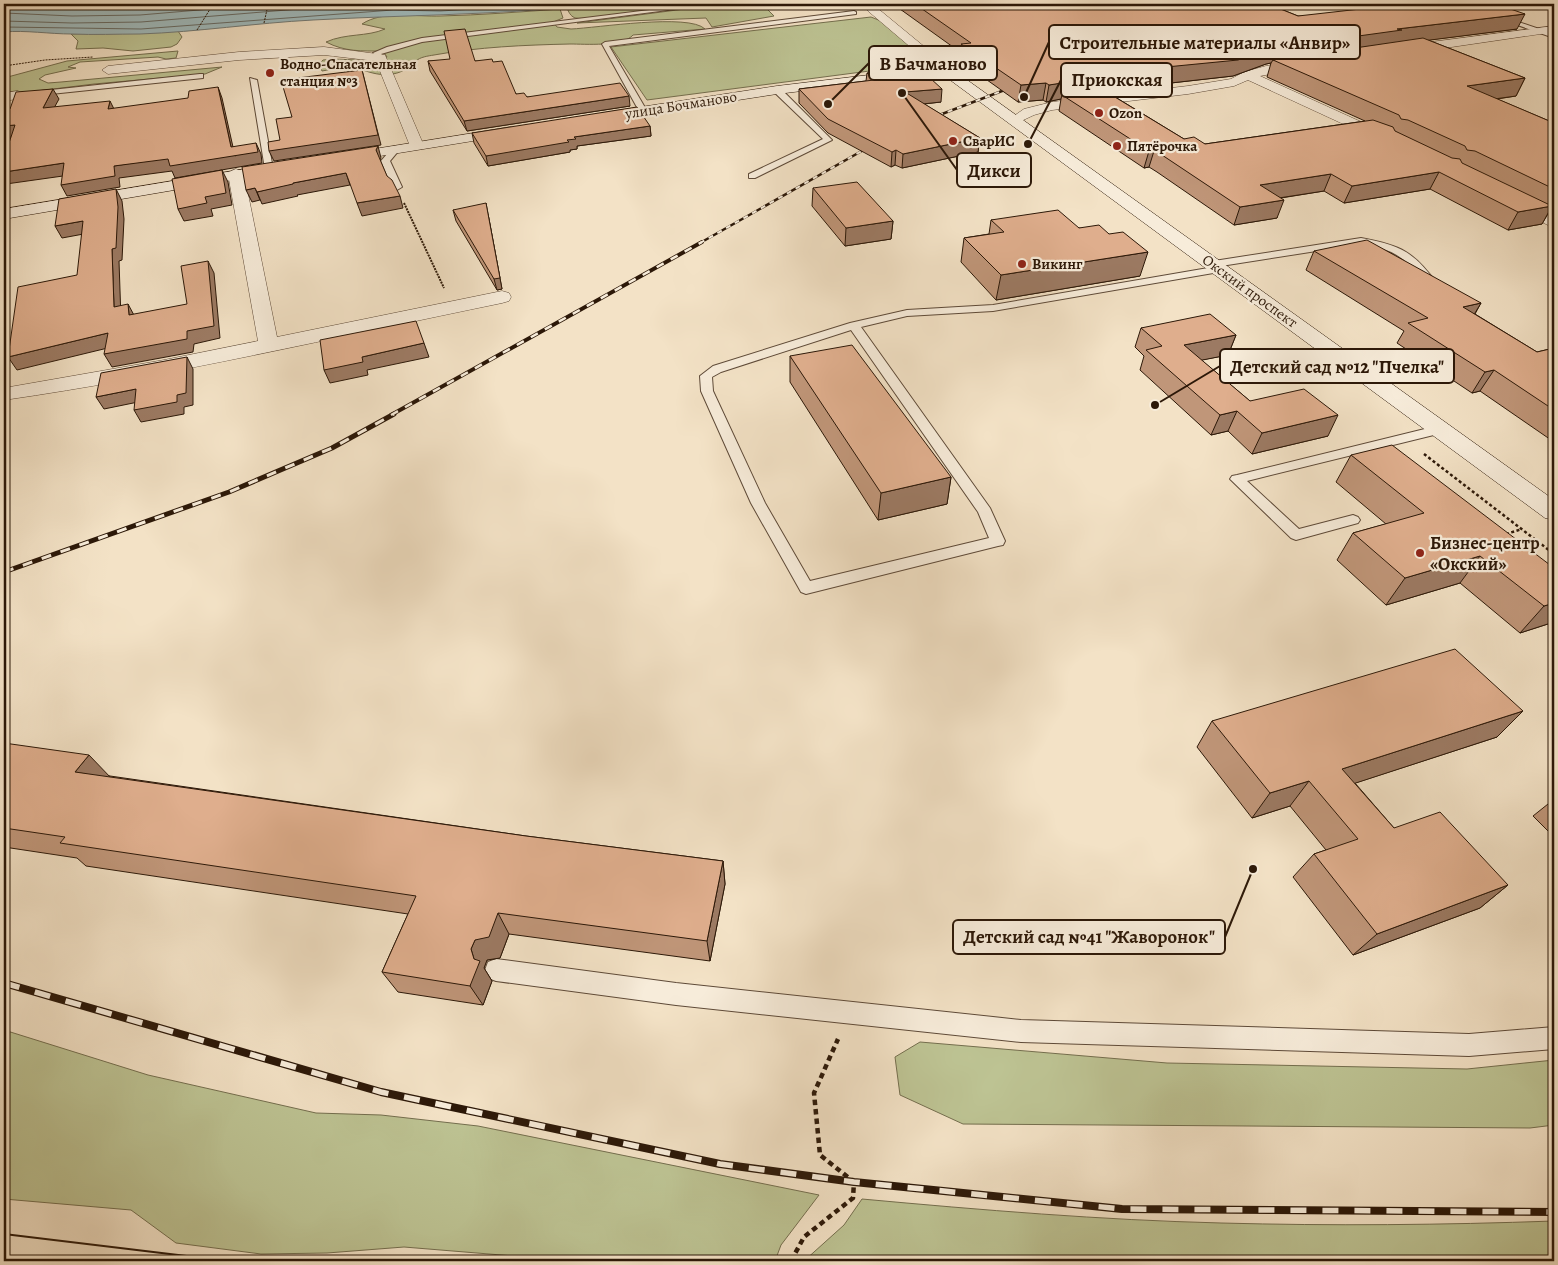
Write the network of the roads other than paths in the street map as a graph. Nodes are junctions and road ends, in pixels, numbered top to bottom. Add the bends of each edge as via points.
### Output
1 (711, 4) edge
2 (1461, 4) edge
3 (872, 9) dead end
4 (854, 13) dead end
5 (1554, 29) edge
6 (1540, 31) junction
7 (1554, 36) edge
8 (1388, 54) edge
9 (381, 58) junction
10 (1322, 62) edge
11 (108, 70) dead end
12 (946, 70) junction
13 (1248, 74) junction
14 (200, 76) dead end
15 (253, 80) dead end
16 (777, 90) junction
17 (13, 98) edge
18 (643, 111) junction
19 (584, 120) edge
20 (1015, 120) junction
21 (525, 129) edge
22 (1393, 142) edge
23 (418, 146) junction
24 (396, 149) junction
25 (328, 160) edge
26 (298, 165) edge
27 (269, 169) junction
28 (236, 174) junction
29 (752, 176) dead end
30 (397, 187) edge
31 (1494, 193) edge
32 (4, 214) edge
33 (1554, 223) edge
34 (1217, 267) junction
35 (1439, 292) edge
36 (502, 297) dead end
37 (854, 326) junction
38 (269, 345) junction
39 (4, 394) edge
40 (1441, 429) junction
41 (1554, 512) edge
42 (1353, 520) dead end
43 (496, 970) dead end
44 (1554, 1038) edge

1 - 9 lane via 422,40 389,48 378,53
2 - 6 lane
3 - 12 street, Окский проспект
4 - 18 lane via 605,44
5 - 6 street
6 - 7 lane
6 - 8 street
9 - 11 street via 324,51
9 - 23 street
10 - 13 street
12 - 16 street, улица Бочманово
12 - 20 street, Окский проспект
13 - 20 street via 1234,82 1188,90 1052,106 1029,112
13 - 22 street
14 - 17 lane
15 - 27 lane
16 - 18 street, улица Бочманово
16 - 29 lane via 828,140
18 - 19 street, улица Бочманово
20 - 34 street, Окский проспект
21 - 23 street
23 - 24 street
24 - 25 street
24 - 30 lane via 385,161
26 - 27 street
27 - 28 street
28 - 32 street
28 - 38 street
31 - 33 street
34 - 35 lane via 1361,240 1385,245 1408,256
34 - 37 lane via 993,308 907,313
34 - 40 street, Окский проспект
36 - 38 street
37 - 37 lane via 717,369 706,376 707,391 758,503 806,588 998,541 985,511
38 - 39 street
40 - 41 street, Окский проспект
40 - 42 lane via 1237,479 1296,535
43 - 44 lane via 676,994 1021,1031 1469,1045

